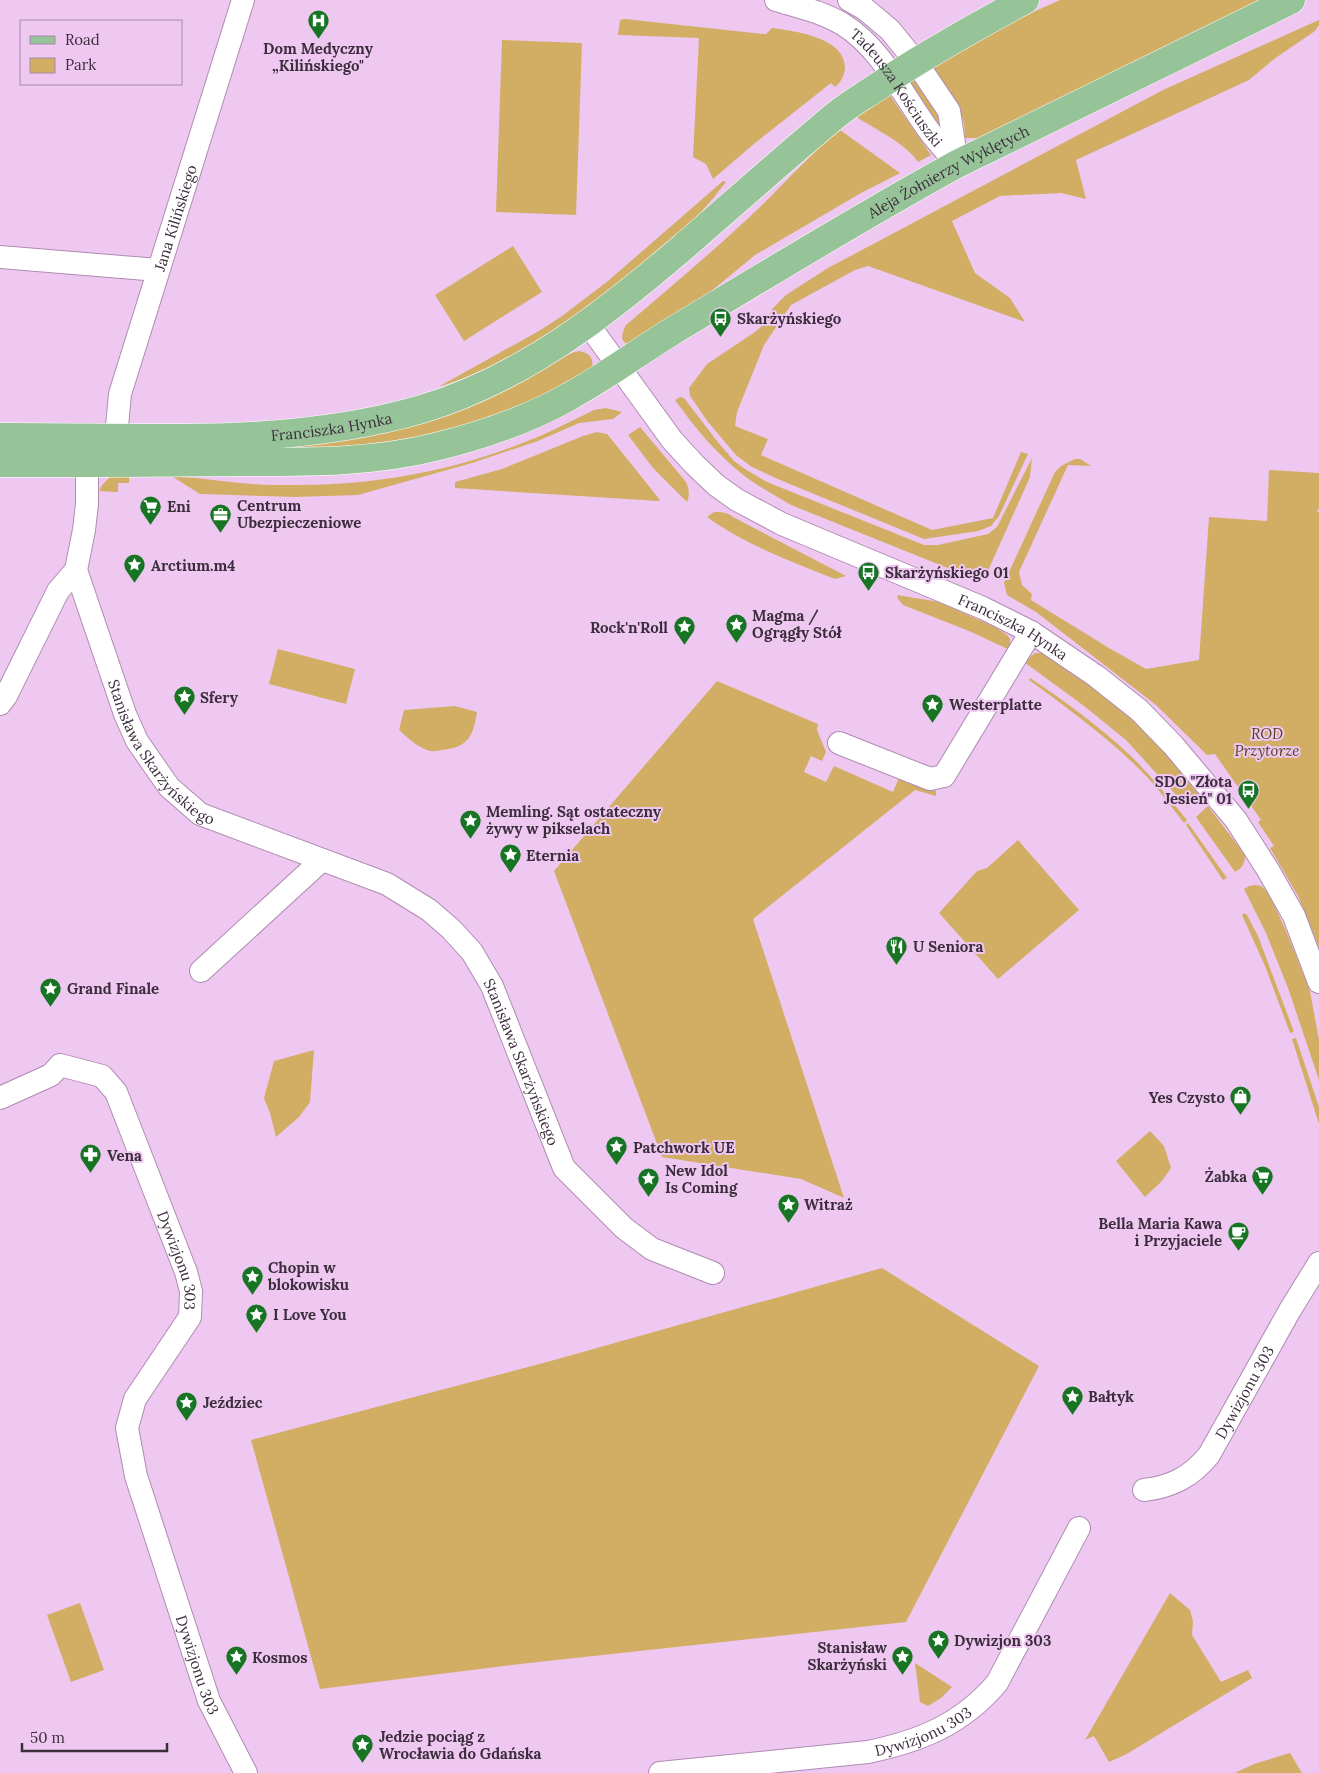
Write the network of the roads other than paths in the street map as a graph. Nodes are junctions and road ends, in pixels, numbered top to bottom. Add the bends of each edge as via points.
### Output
1 (243, 0) edge
2 (776, 0) edge
3 (1025, 0) edge
4 (1291, 0) edge
5 (861, 3) edge
6 (916, 62) junction
7 (892, 76) junction
8 (957, 164) junction
9 (0, 257) edge
10 (158, 270) junction
11 (588, 324) junction
12 (620, 367) junction
13 (0, 437) edge
14 (116, 438) junction
15 (0, 463) edge
16 (87, 463) junction
17 (76, 570) junction
18 (1031, 632) junction
19 (0, 704) edge
20 (839, 742) dead end
21 (322, 860) junction
22 (202, 971) dead end
23 (1319, 982) edge
24 (0, 1098) edge
25 (1319, 1264) edge
26 (713, 1273) dead end
27 (1144, 1490) dead end
28 (1079, 1528) dead end
29 (246, 1773) edge
30 (660, 1773) edge

1 - 10 street, Jana Kilińskiego
2 - 7 street, Tadeusza Kościuszki via 822,14 844,26 870,47
3 - 6 main road
4 - 8 main road, Aleja Żołnierzy Wyklętych
5 - 6 street, Tadeusza Kościuszki via 890,30
6 - 7 main road
6 - 8 street, Tadeusza Kościuszki via 949,111
7 - 8 street, Tadeusza Kościuszki via 930,132
7 - 11 main road via 838,113 637,286
8 - 12 main road, Aleja Żołnierzy Wyklętych via 825,238
9 - 10 street
10 - 14 street, Jana Kilińskiego via 120,394
11 - 12 street, Franciszka Hynka
11 - 14 main road, Franciszka Hynka via 520,368 475,389 379,421 305,433
12 - 16 main road, Franciszka Hynka via 568,398 508,424 436,447 398,455 313,462
12 - 18 street, Franciszka Hynka via 672,440 709,478 737,500 782,524 983,608
13 - 14 main road, Franciszka Hynka
15 - 16 main road, Franciszka Hynka
16 - 17 street via 87,504
17 - 19 street via 58,591
17 - 21 street, Stanisława Skarżyńskiego via 125,714 137,741 164,782 200,814
18 - 20 street via 944,776 930,779
18 - 23 street, Franciszka Hynka via 1139,710 1215,794 1263,861 1294,916
21 - 22 street
21 - 26 street, Stanisława Skarżyńskiego via 399,890 429,910 472,952 492,986 564,1168 624,1228 652,1249
24 - 29 street, Dywizjonu 303 via 51,1075 60,1066 102,1076 116,1092 186,1272 191,1291 190,1317 135,1399 127,1428 136,1476 209,1701
25 - 27 street, Dywizjonu 303 via 1209,1455 1192,1472 1163,1488
28 - 30 street, Dywizjonu 303 via 997,1683 983,1699 947,1726 922,1737 868,1752

